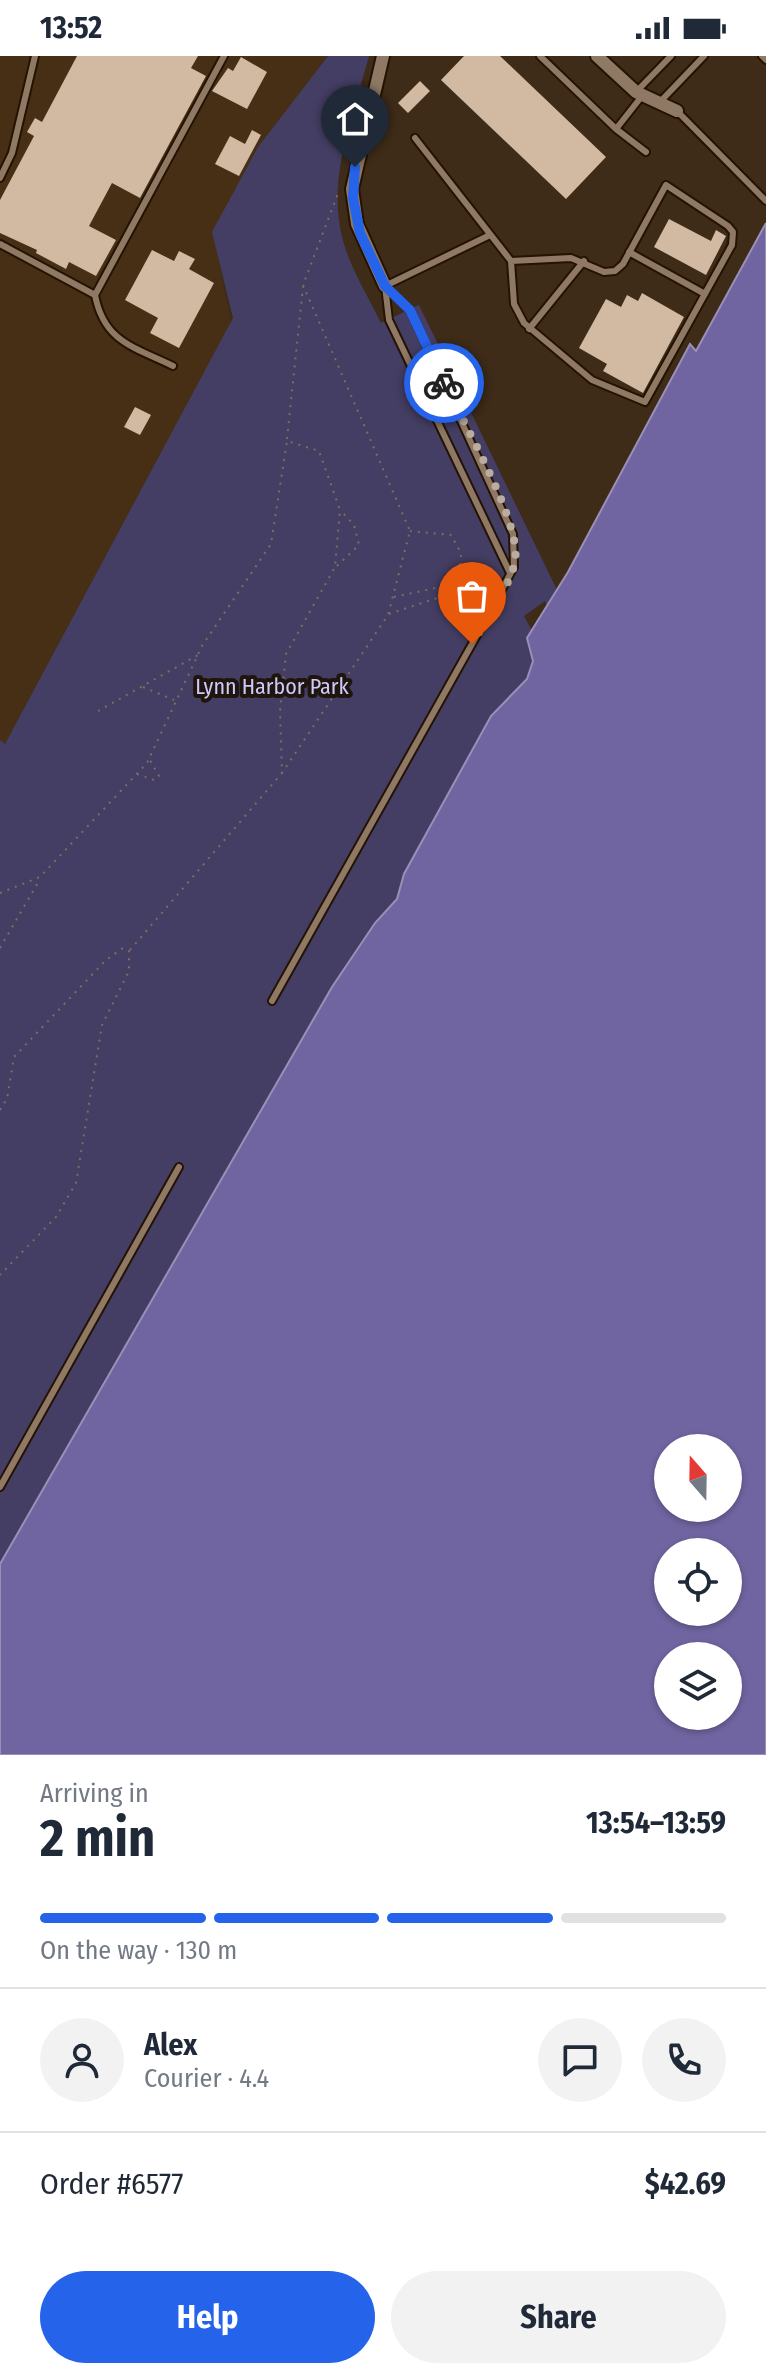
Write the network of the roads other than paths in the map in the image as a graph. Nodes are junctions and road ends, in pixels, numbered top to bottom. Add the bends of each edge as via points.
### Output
1 (35, 56) edge
2 (224, 56) edge
3 (383, 56) edge
4 (540, 56) edge
5 (597, 56) edge
6 (671, 56) edge
7 (704, 56) edge
8 (762, 56) edge
9 (766, 60) edge
10 (639, 94) junction
11 (659, 103) junction
12 (677, 111) joint
13 (616, 129) junction
14 (415, 138) dead end
15 (646, 152) dead end
16 (0, 178) edge
17 (766, 201) edge
18 (490, 235) junction
19 (0, 244) edge
20 (629, 252) junction
21 (511, 261) junction
22 (584, 261) junction
23 (385, 286) junction
24 (705, 294) junction
25 (95, 295) junction
26 (529, 329) junction
27 (173, 366) dead end
28 (510, 573) junction
29 (272, 1001) dead end
30 (179, 1167) dead end
31 (0, 1487) edge

1 - 16 lane via 12,153
2 - 25 lane
3 - 23 street via 352,189 357,224
4 - 13 lane
5 - 10 street
6 - 10 lane
7 - 11 lane
8 - 9 lane
10 - 11 street
10 - 13 lane
11 - 12 street
12 - 17 lane
13 - 15 lane
14 - 18 lane
18 - 21 lane
18 - 23 lane
19 - 25 lane
20 - 22 lane via 610,272
20 - 24 lane
20 - 24 lane via 666,185 733,232 732,245
21 - 22 lane
21 - 26 lane via 516,310
22 - 26 lane
23 - 28 lane via 389,320
23 - 28 lane via 410,310 507,514 515,553
24 - 26 lane via 645,402 592,380
25 - 27 lane via 99,313 115,337
28 - 29 lane
30 - 31 lane

